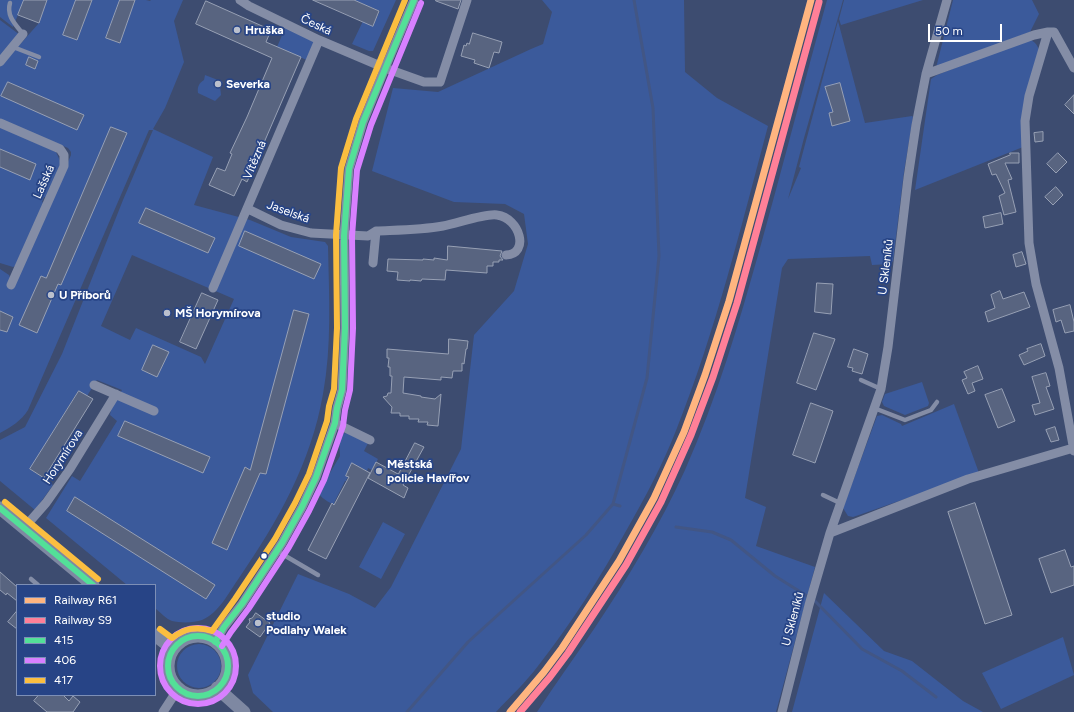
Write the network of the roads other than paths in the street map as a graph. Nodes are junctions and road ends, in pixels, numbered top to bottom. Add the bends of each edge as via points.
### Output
1 (240, 0) edge
2 (414, 0) edge
3 (467, 0) edge
4 (947, 0) edge
5 (10, 3) dead end
6 (1048, 32) junction
7 (23, 34) joint
8 (319, 40) junction
9 (13, 47) junction
10 (39, 58) dead end
11 (0, 62) edge
12 (385, 68) junction
13 (1074, 68) edge
14 (926, 74) junction
15 (0, 123) edge
16 (248, 209) junction
17 (376, 231) junction
18 (344, 236) junction
19 (506, 255) dead end
20 (373, 263) dead end
21 (11, 285) dead end
22 (213, 288) dead end
23 (861, 380) dead end
24 (94, 385) dead end
25 (881, 389) junction
26 (116, 394) junction
27 (937, 402) dead end
28 (874, 408) junction
29 (154, 411) dead end
30 (334, 423) junction
31 (370, 440) dead end
32 (1074, 449) edge
33 (823, 495) dead end
34 (840, 503) junction
35 (0, 508) edge
36 (24, 528) junction
37 (830, 532) junction
38 (277, 551) junction
39 (318, 575) dead end
40 (32, 579) dead end
41 (37, 584) edge
42 (92, 584) edge
43 (156, 636) edge
44 (215, 642) junction
45 (173, 649) junction
46 (217, 688) junction
47 (178, 689) junction
48 (163, 712) edge
49 (244, 712) edge
50 (782, 712) edge

1 - 8 street, Česká
2 - 12 street
3 - 12 street, Česká via 440,82 424,82
4 - 14 street, U Skleníků
5 - 7 lane via 11,18
6 - 13 street via 1054,32
6 - 14 street
6 - 32 street via 1029,96 1025,121 1029,243 1036,284 1059,368
7 - 9 street
8 - 12 street, Česká
8 - 16 street, Vítězná
9 - 10 lane
9 - 11 street
12 - 18 street via 363,122 349,169
14 - 25 street, U Skleníků via 908,178
15 - 21 street, Lašská via 60,149 64,155 64,166
16 - 18 street, Jaselská via 297,230
16 - 22 street, Vítězná
17 - 18 street, Jaselská via 368,236
17 - 19 street, Jaselská via 442,226 497,214 511,220 518,231 520,243 517,251
17 - 20 street
18 - 30 street via 345,328 342,390
23 - 25 lane
24 - 26 street
25 - 28 street, U Skleníků
26 - 29 street
26 - 36 street, Horymírova via 70,469
27 - 28 lane via 931,410 905,420
28 - 34 street, U Skleníků
30 - 31 street
30 - 38 street via 316,477
32 - 37 street via 968,478
33 - 34 lane
34 - 37 street, U Skleníků
35 - 36 street
36 - 42 street
37 - 50 street, U Skleníků
38 - 39 lane
38 - 44 street
40 - 41 lane
43 - 45 street
44 - 45 street via 204,637 192,636 181,641
44 - 46 street via 224,652 227,664 225,677
45 - 47 street via 168,668
46 - 47 street via 196,695
46 - 49 street
47 - 48 street

